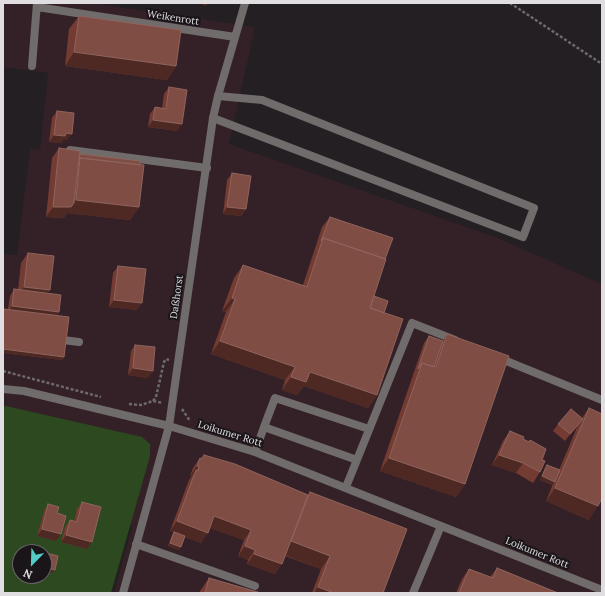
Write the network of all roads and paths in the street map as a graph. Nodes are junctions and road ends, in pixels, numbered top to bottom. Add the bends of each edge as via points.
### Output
1 (245, 3) edge
2 (510, 3) edge
3 (37, 5) edge
4 (235, 37) junction
5 (602, 64) edge
6 (32, 66) dead end
7 (218, 96) junction
8 (213, 118) junction
9 (63, 150) edge
10 (207, 168) junction
11 (48, 338) edge
12 (78, 342) dead end
13 (463, 344) edge
14 (492, 356) edge
15 (178, 361) junction
16 (3, 371) edge
17 (3, 389) edge
18 (108, 399) dead end
19 (602, 400) edge
20 (153, 401) junction
21 (124, 403) dead end
22 (172, 404) junction
23 (169, 426) junction
24 (264, 427) junction
25 (369, 429) junction
26 (255, 452) junction
27 (357, 460) junction
28 (346, 487) junction
29 (442, 526) junction
30 (136, 544) junction
31 (255, 586) dead end
32 (602, 590) edge
33 (124, 593) edge
34 (413, 593) edge

1 - 4 street, Daßhorst
2 - 5 path
3 - 4 street, Weikenrott
3 - 6 street, Weikenrott
4 - 7 street, Daßhorst
7 - 8 street, Daßhorst
7 - 8 street via 262,100 534,208 523,237
8 - 10 street, Daßhorst
9 - 10 street
10 - 15 street, Daßhorst
11 - 12 street
13 - 25 street via 412,323
14 - 19 street
15 - 20 path via 166,359 164,362
15 - 22 street, Daßhorst
16 - 18 path
17 - 23 street, Loikumer Rott
20 - 21 path via 141,405
20 - 22 path
22 - 23 street, Daßhorst
23 - 26 street, Loikumer Rott
23 - 30 street, Daßhorst
24 - 25 street via 275,398
24 - 26 street
24 - 27 street
25 - 27 street
26 - 28 street, Loikumer Rott
27 - 28 street
28 - 29 street, Loikumer Rott
29 - 32 street, Loikumer Rott
29 - 34 street
30 - 31 street
30 - 33 street, Daßhorst

